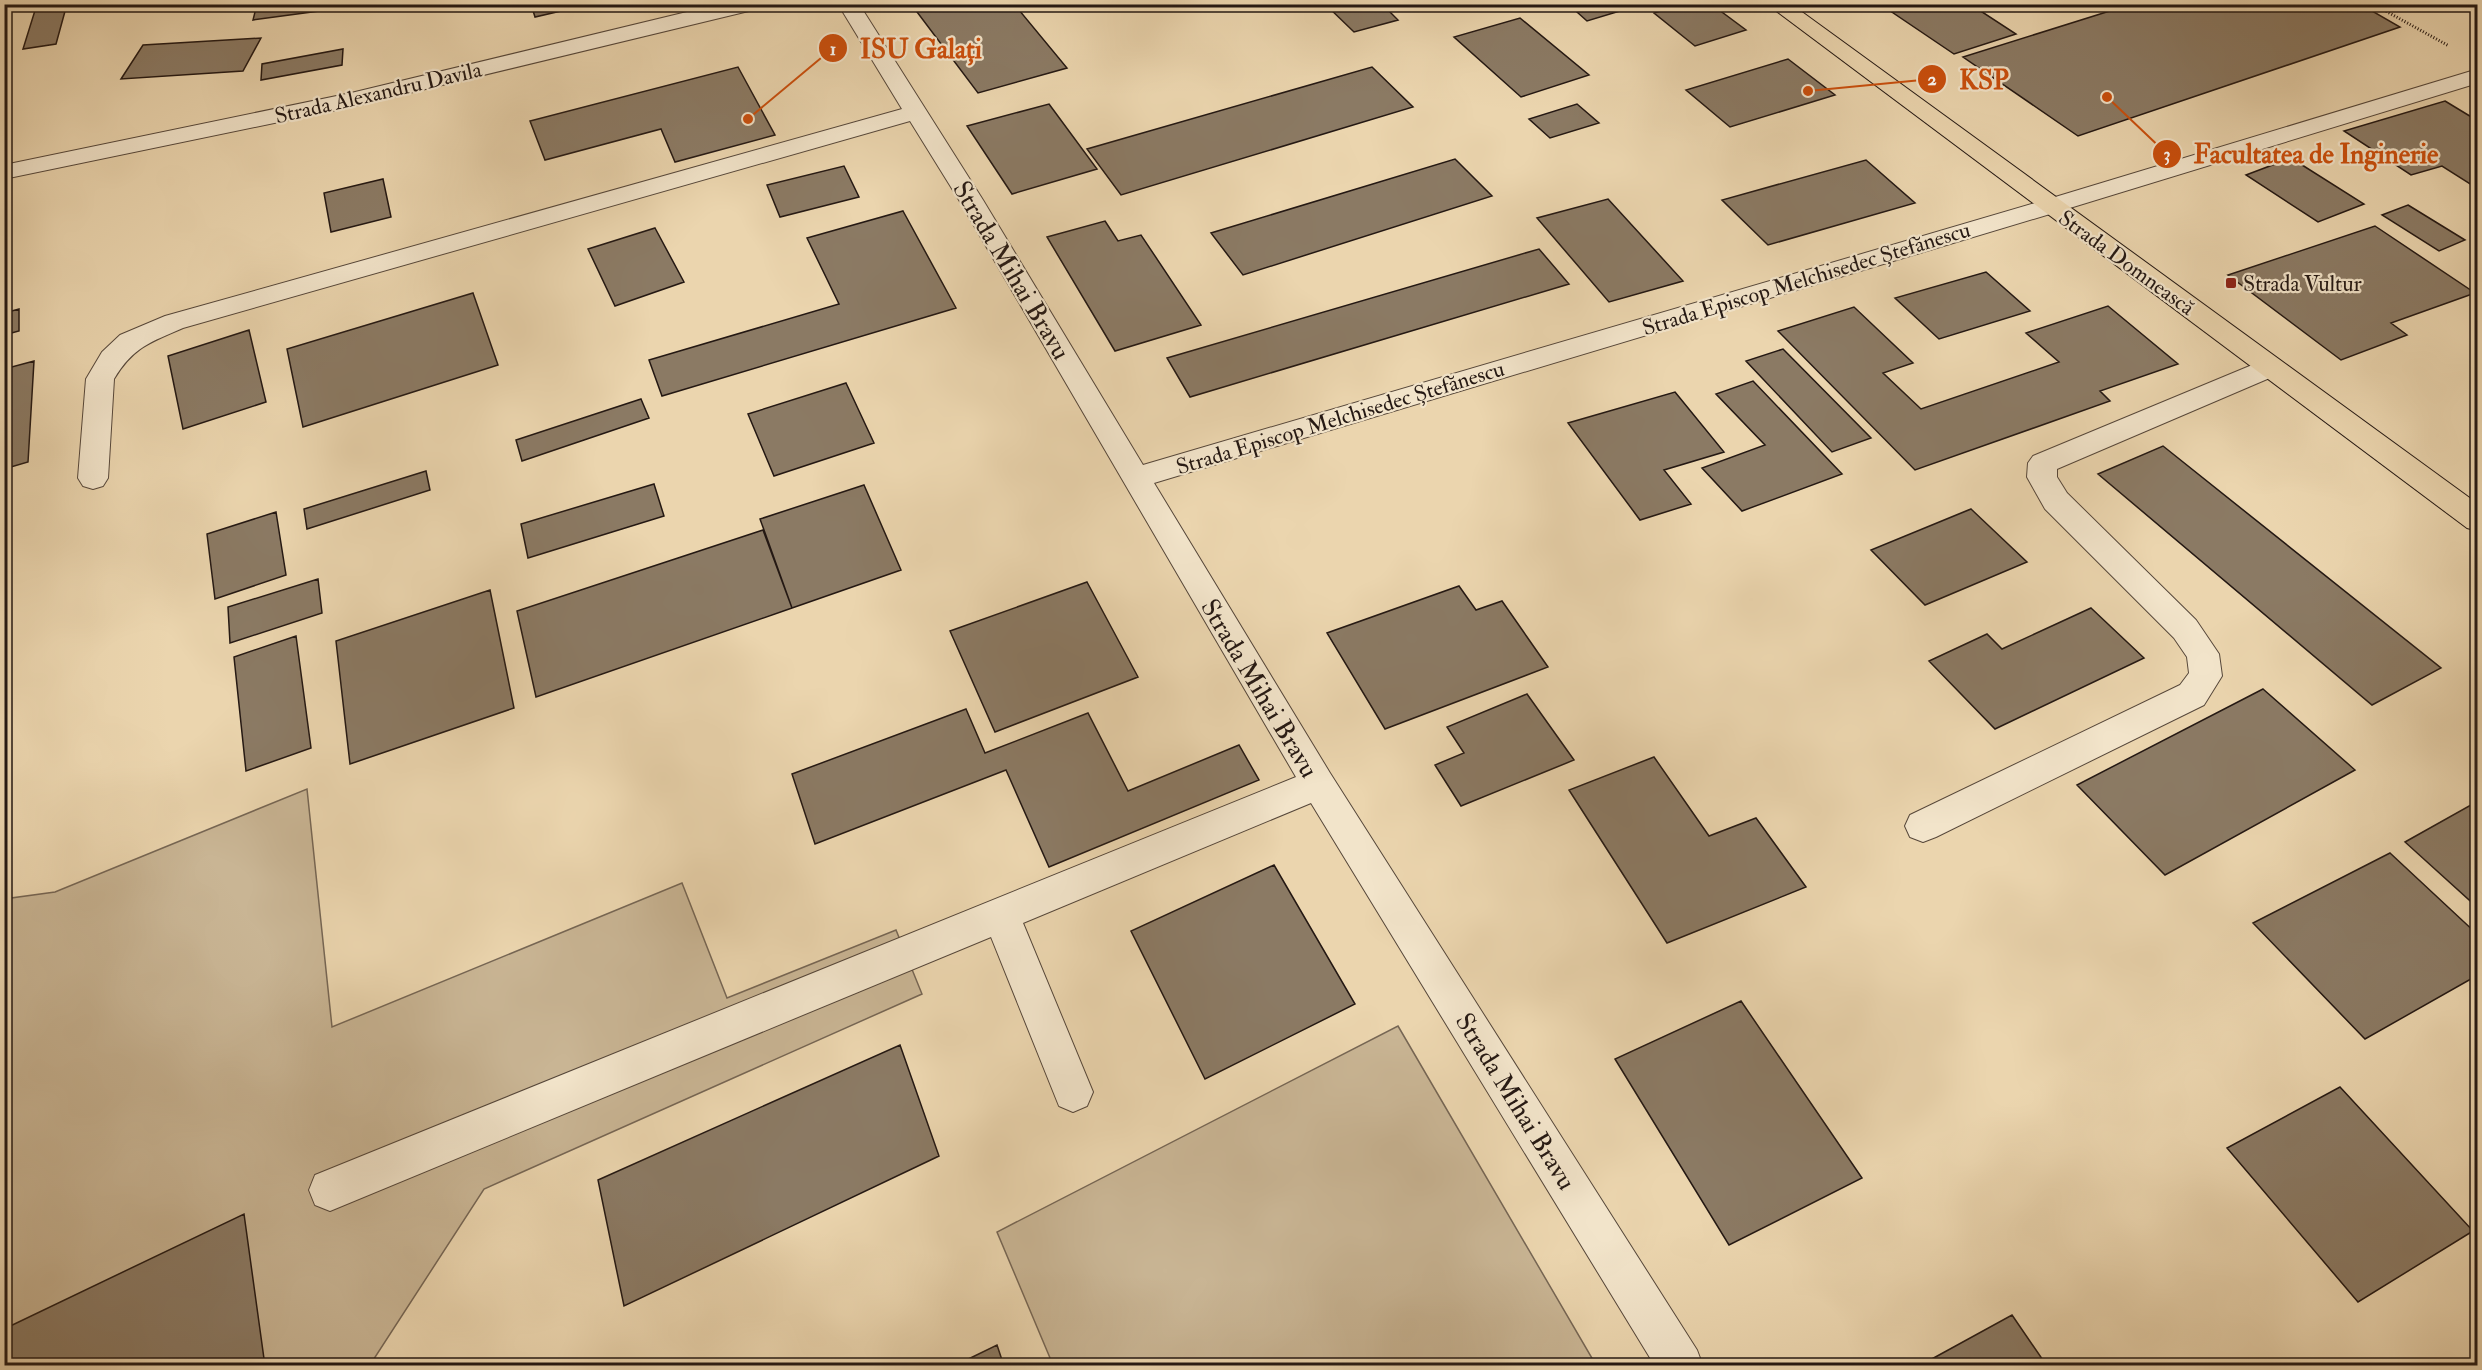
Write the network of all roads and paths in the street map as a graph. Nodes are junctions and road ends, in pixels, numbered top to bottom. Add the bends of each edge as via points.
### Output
1 (749, 4) edge
2 (848, 4) edge
3 (1777, 4) edge
4 (2373, 4) edge
5 (2457, 50) dead end
6 (2478, 76) edge
7 (916, 112) junction
8 (4, 172) edge
9 (2051, 206) junction
10 (2270, 367) junction
11 (93, 478) dead end
12 (1134, 478) junction
13 (2478, 520) edge
14 (1318, 784) junction
15 (1923, 826) dead end
16 (1001, 915) junction
17 (1073, 1092) dead end
18 (330, 1190) dead end
19 (1681, 1365) edge

1 - 8 street, Strada Alexandru Davila via 351,100
2 - 7 street, Strada Mihai Bravu
3 - 9 main road, Strada Domnească
4 - 5 path
6 - 9 street, Strada Episcop Melchisedec Ștefănescu
7 - 11 street via 174,322 130,341 100,379
7 - 12 street, Strada Mihai Bravu via 972,200
9 - 10 main road, Strada Domnească
9 - 12 street, Strada Episcop Melchisedec Ștefănescu
10 - 13 main road, Strada Domnească
10 - 15 street via 2043,463 2042,477 2056,501 2185,629 2204,654 2206,676 2193,695
12 - 14 street, Strada Mihai Bravu
14 - 16 street
14 - 19 street, Strada Mihai Bravu
16 - 17 street
16 - 18 street

